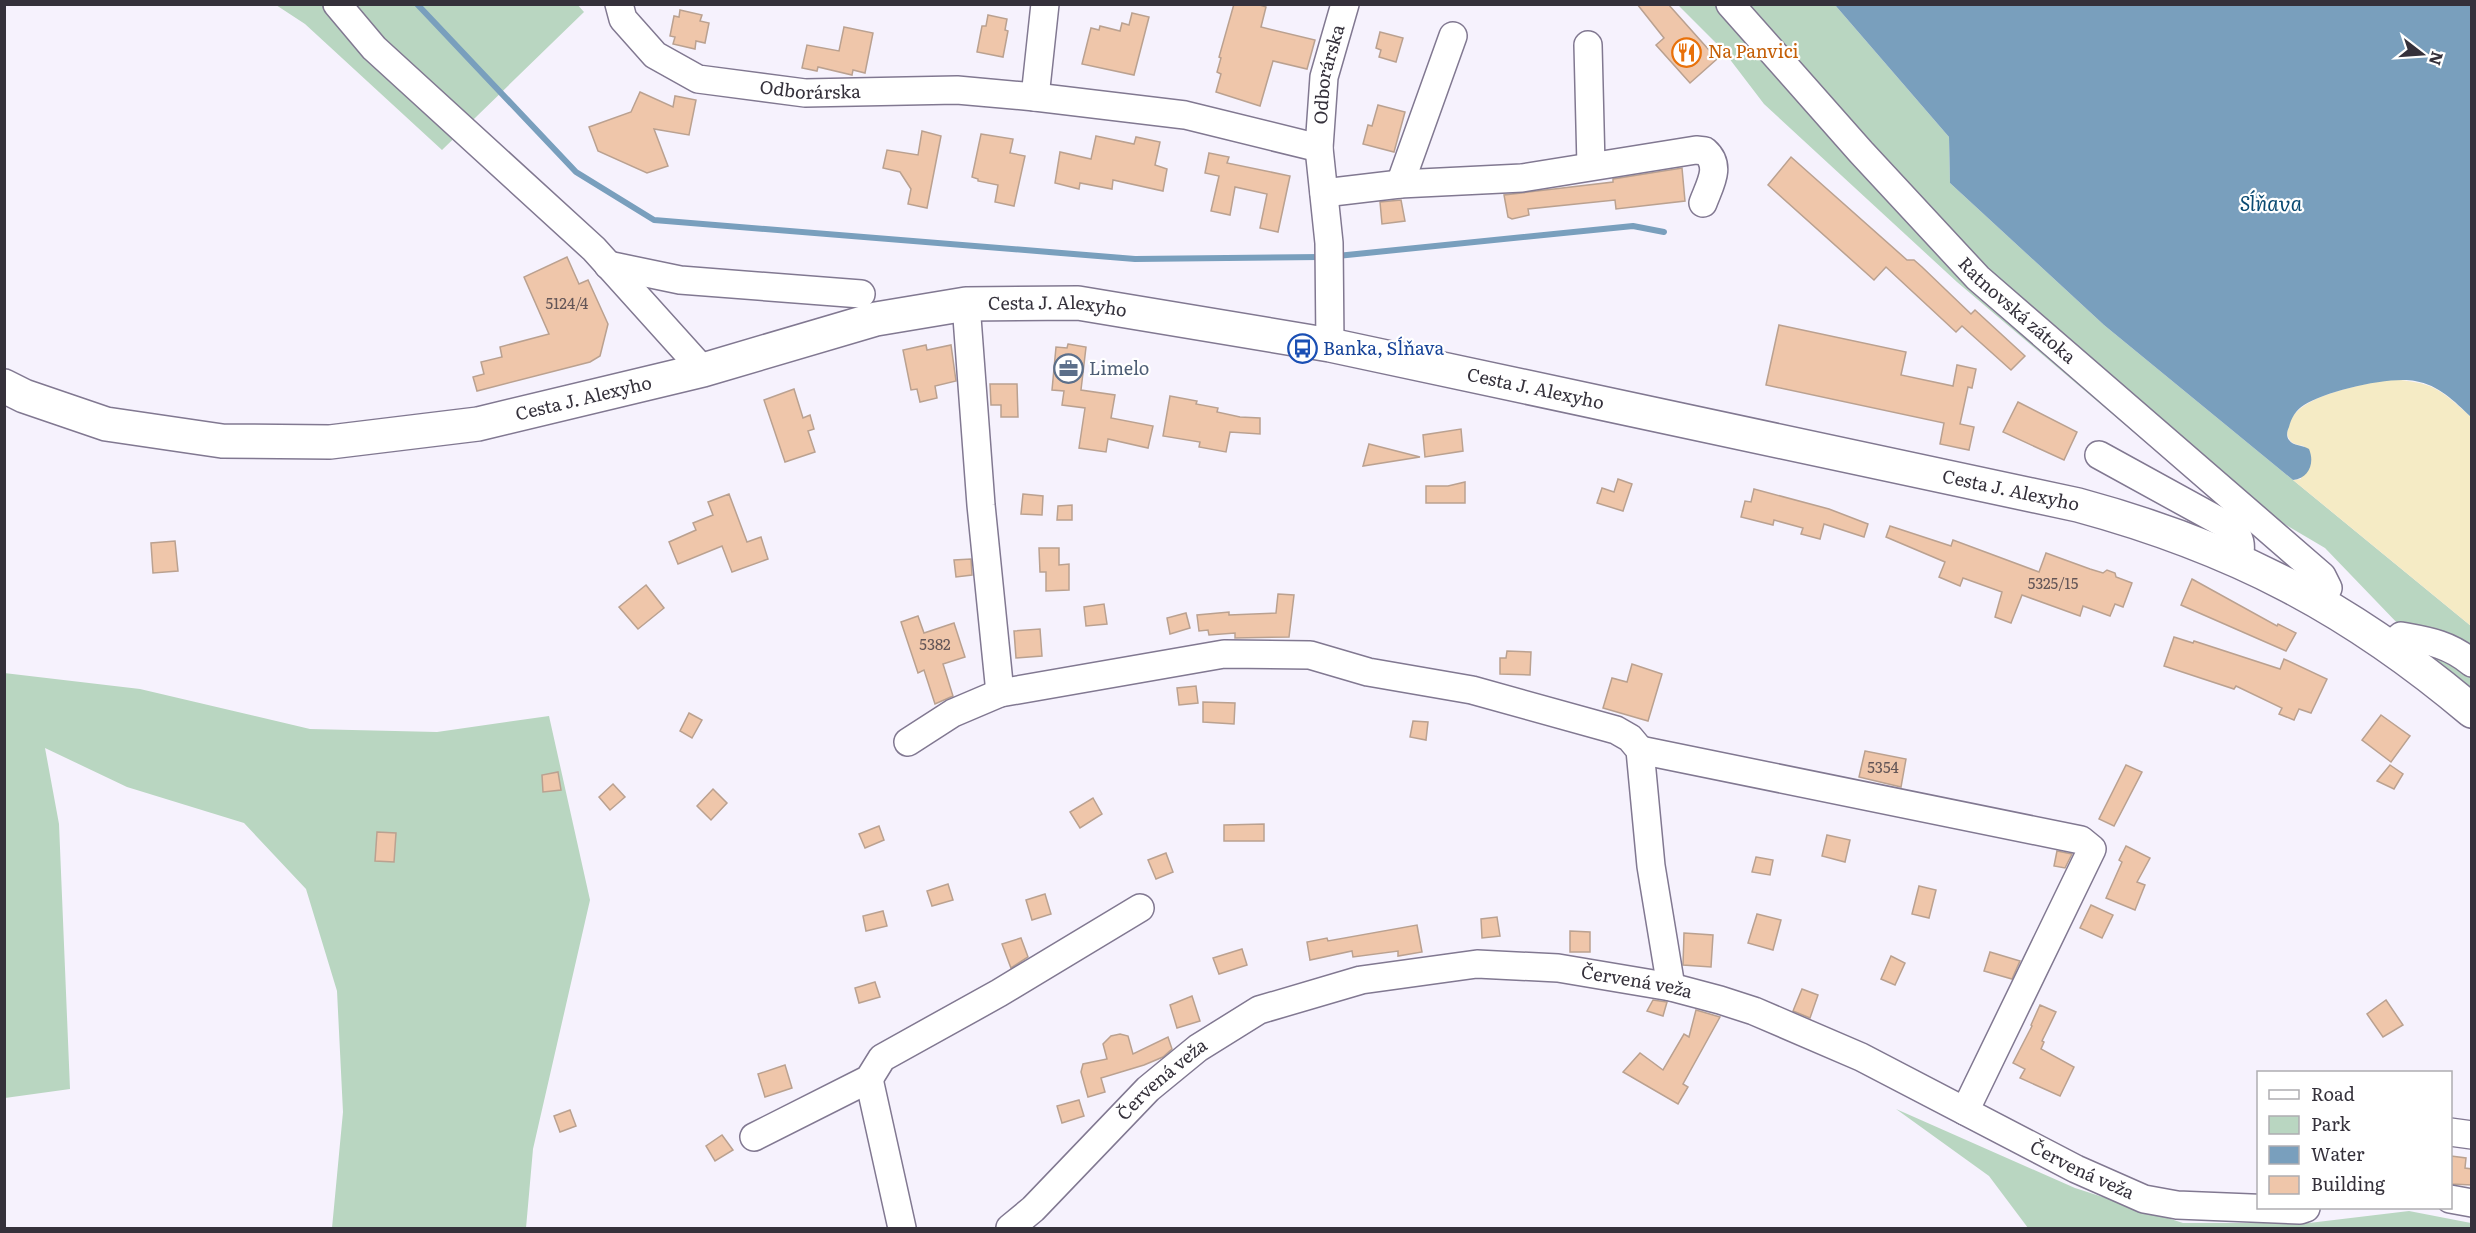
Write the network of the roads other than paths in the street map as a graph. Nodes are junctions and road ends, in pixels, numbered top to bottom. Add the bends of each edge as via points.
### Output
1 (338, 4) edge
2 (619, 4) edge
3 (1045, 4) edge
4 (1346, 4) edge
5 (1730, 4) edge
6 (1453, 36) dead end
7 (1588, 45) dead end
8 (1035, 97) junction
9 (1319, 148) junction
10 (1591, 166) junction
11 (1400, 184) junction
12 (1324, 193) junction
13 (1703, 203) dead end
14 (608, 265) junction
15 (861, 294) dead end
16 (966, 304) junction
17 (1329, 345) junction
18 (704, 370) junction
19 (4, 386) edge
20 (2099, 455) dead end
21 (2239, 560) junction
22 (2328, 588) dead end
23 (2390, 646) junction
24 (2472, 663) edge
25 (1000, 693) junction
26 (2472, 711) edge
27 (908, 742) dead end
28 (1640, 750) junction
29 (1140, 908) dead end
30 (1671, 987) junction
31 (869, 1079) junction
32 (1965, 1111) junction
33 (2452, 1132) edge
34 (2472, 1135) edge
35 (754, 1137) dead end
36 (2452, 1199) edge
37 (2472, 1203) edge
38 (2257, 1209) edge
39 (2269, 1209) edge
40 (2303, 1209) edge
41 (902, 1228) edge
42 (1010, 1228) edge

1 - 14 lane via 374,48
2 - 8 lane, Odborárska via 623,19 655,55 698,79 805,93 957,90
3 - 8 lane
4 - 9 lane, Odborárska via 1324,76
5 - 22 lane, Ratnovská zátoka via 1978,278 2322,576
6 - 11 lane
7 - 10 lane
8 - 9 lane, Odborárska via 1185,115
9 - 12 lane, Odborárska
10 - 11 lane via 1522,178
10 - 13 lane via 1705,151 1715,171
11 - 12 lane
12 - 17 lane, Odborárska via 1331,275
14 - 15 lane via 680,280
14 - 18 lane
16 - 17 main road, Cesta J. Alexyho via 1078,303
16 - 18 main road, Cesta J. Alexyho via 876,319
16 - 25 lane
17 - 21 main road, Cesta J. Alexyho via 2078,505 2159,529
18 - 19 main road, Cesta J. Alexyho via 478,424 330,442 222,441 106,424
20 - 21 lane via 2230,527 2239,535 2242,546
21 - 23 main road, Cesta J. Alexyho via 2315,598
23 - 24 lane via 2401,636 2434,641
23 - 26 main road, Cesta J. Alexyho
25 - 27 lane via 953,713
25 - 28 lane via 1224,654 1310,655 1368,672 1472,690 1571,717 1616,730
28 - 30 lane via 1651,866
28 - 32 lane via 2081,840 2092,849
29 - 31 lane via 882,1058
30 - 32 lane, Červená veža via 1754,1011 1861,1057
30 - 42 lane, Červená veža via 1558,968 1477,964 1361,980 1259,1010 1198,1048 1148,1089 1034,1209
31 - 35 lane
31 - 41 lane
32 - 38 lane, Červená veža via 2144,1199 2177,1206
33 - 34 lane
36 - 37 lane
39 - 40 lane, Červená veža

